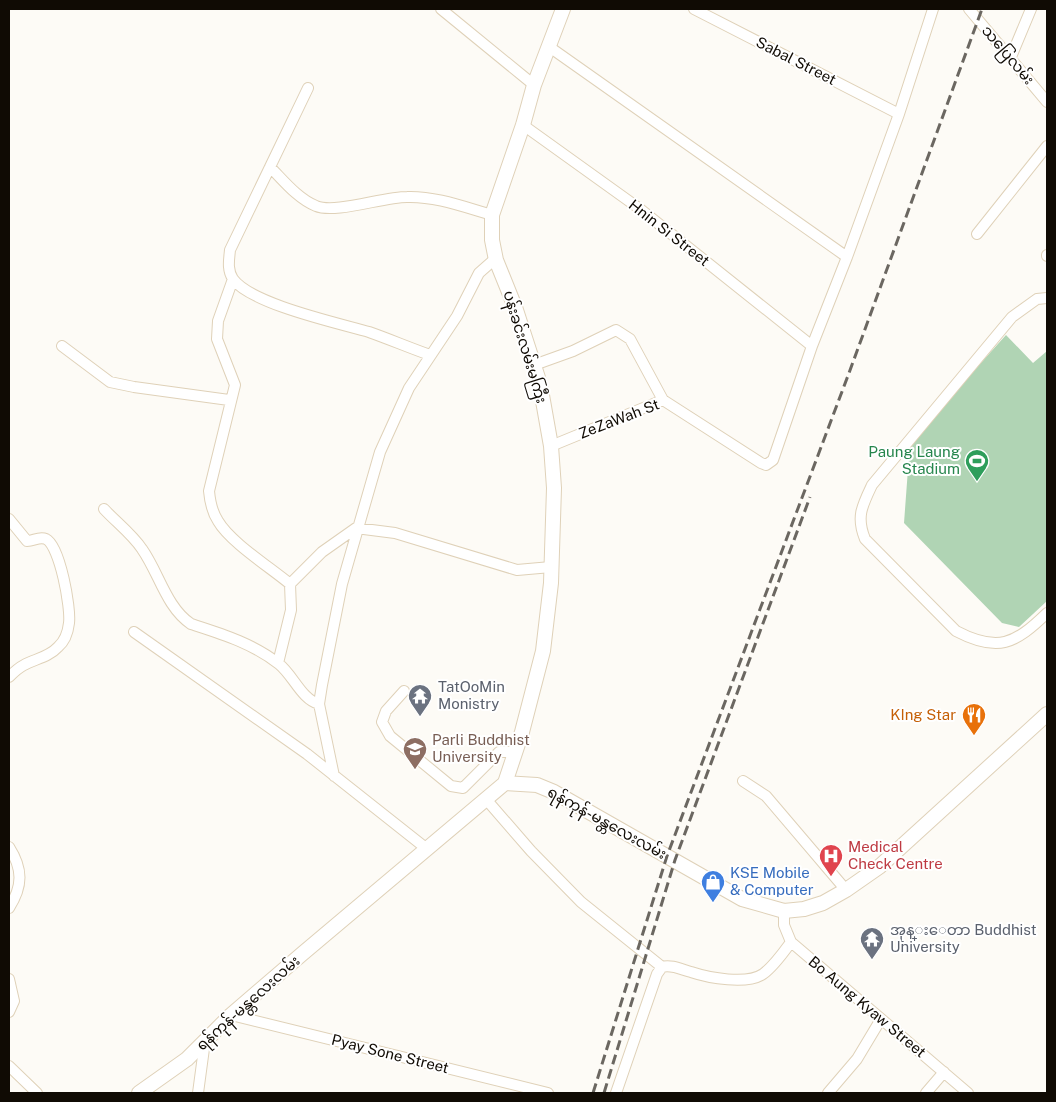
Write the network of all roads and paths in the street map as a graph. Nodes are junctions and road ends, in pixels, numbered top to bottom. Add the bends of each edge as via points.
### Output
1 (441, 9) edge
2 (562, 9) edge
3 (694, 9) edge
4 (933, 9) edge
5 (968, 9) edge
6 (1031, 9) edge
7 (548, 46) junction
8 (1011, 57) junction
9 (534, 86) junction
10 (308, 88) dead end
11 (1047, 102) edge
12 (898, 114) junction
13 (523, 125) junction
14 (1047, 146) edge
15 (270, 167) junction
16 (492, 214) junction
17 (977, 234) dead end
18 (847, 257) junction
19 (496, 258) junction
20 (233, 279) junction
21 (1047, 298) edge
22 (62, 346) dead end
23 (812, 346) junction
24 (430, 355) junction
25 (534, 364) junction
26 (230, 400) junction
27 (663, 400) junction
28 (551, 446) junction
29 (104, 510) dead end
30 (9, 519) edge
31 (356, 528) junction
32 (551, 567) junction
33 (290, 584) junction
34 (1047, 613) edge
35 (134, 632) dead end
36 (278, 663) junction
37 (9, 677) edge
38 (404, 691) dead end
39 (319, 704) junction
40 (1045, 721) edge
41 (516, 752) junction
42 (334, 776) junction
43 (743, 781) dead end
44 (505, 783) junction
45 (485, 798) junction
46 (9, 846) edge
47 (427, 849) junction
48 (846, 890) junction
49 (9, 908) edge
50 (784, 911) junction
51 (791, 942) junction
52 (662, 967) junction
53 (9, 979) edge
54 (9, 1012) edge
55 (231, 1015) junction
56 (881, 1019) junction
57 (206, 1041) junction
58 (9, 1066) edge
59 (944, 1072) junction
60 (37, 1093) edge
61 (139, 1093) edge
62 (198, 1093) edge
63 (548, 1093) edge
64 (616, 1093) edge
65 (828, 1093) edge
66 (926, 1093) edge
67 (968, 1093) edge

1 - 9 street
2 - 7 main road, ပန်းခင်းလမ်းမကြီး
3 - 12 street, Sabal Street
4 - 12 street
5 - 8 street, သပြေလမ်း
6 - 8 street
7 - 9 main road, ပန်းခင်းလမ်းမကြီး
7 - 18 street
8 - 11 street, သပြေလမ်း
9 - 13 main road, ပန်းခင်းလမ်းမကြီး
10 - 15 street
12 - 18 street
13 - 16 main road, ပန်းခင်းလမ်းမကြီး
13 - 23 street, Hnin Si Street via 640,209
14 - 17 street
15 - 16 street via 302,198 317,207 341,207 408,196 431,198
15 - 20 street via 230,250 228,266
16 - 19 main road, ပန်းခင်းလမ်းမကြီး
18 - 23 street
19 - 24 street via 479,273 457,316
19 - 25 main road, ပန်းခင်းလမ်းမကြီး
20 - 24 street via 246,291 306,316 369,332
20 - 26 street via 218,321 217,339 235,385
21 - 34 street via 1037,298 1012,317 884,470 863,504 859,525 864,539 956,631 971,639 1009,642 1025,635
22 - 26 street via 110,382
23 - 27 street, ZeZaWah St via 777,455 770,463 760,463
24 - 31 street via 409,388 380,452
25 - 27 street via 573,351 616,330 630,338
25 - 28 main road, ပန်းခင်းလမ်းမကြီး
26 - 33 street via 209,491 211,506 218,522 228,533
27 - 28 street, ZeZaWah St
28 - 32 main road, ပန်းခင်းလမ်းမကြီး via 554,488
29 - 36 street via 140,547 157,572 171,603 184,619 190,624 239,640
30 - 37 street via 27,541 38,538 52,544 70,621 67,635 58,648 22,666
31 - 32 street via 395,533 517,570
31 - 33 street via 322,552
31 - 39 street
32 - 41 main road, ပန်းခင်းလမ်းမကြီး via 544,651
33 - 36 street via 291,610
35 - 42 street
36 - 39 street via 308,698
38 - 41 street via 386,711 382,722 390,736 451,786 463,788 499,752
39 - 42 street
40 - 48 main road, ရန်ကုန်-မန္တလေးလမ်း via 879,867
41 - 44 main road, ပန်းခင်းလမ်းမကြီး
42 - 47 street
43 - 48 street via 766,796
44 - 45 main road, ရန်ကုန်-မန္တလေးလမ်း
44 - 50 main road, ရန်ကုန်-မန္တလေးလမ်း via 537,785 554,792 742,899
45 - 47 main road, ရန်ကုန်-မန္တလေးလမ်း
45 - 52 street via 530,851 581,902
46 - 49 street via 20,872 20,888
47 - 55 main road, ရန်ကုန်-မန္တလေးလမ်း
48 - 50 main road, ရန်ကုန်-မန္တလေးလမ်း via 823,903
50 - 51 street, Bo Aung Kyaw Street via 784,924
51 - 52 street via 762,975 751,979 731,980
51 - 56 street, Bo Aung Kyaw Street
52 - 64 street
53 - 54 street via 14,1001
55 - 57 main road, ရန်ကုန်-မန္တလေးလမ်း
55 - 63 street, Pyay Sone Street
56 - 59 street, Bo Aung Kyaw Street
56 - 65 street via 857,1059
57 - 61 main road, ရန်ကုန်-မန္တလေးလမ်း via 187,1059
57 - 62 street
58 - 60 street
59 - 66 street
59 - 67 street, Bo Aung Kyaw Street

